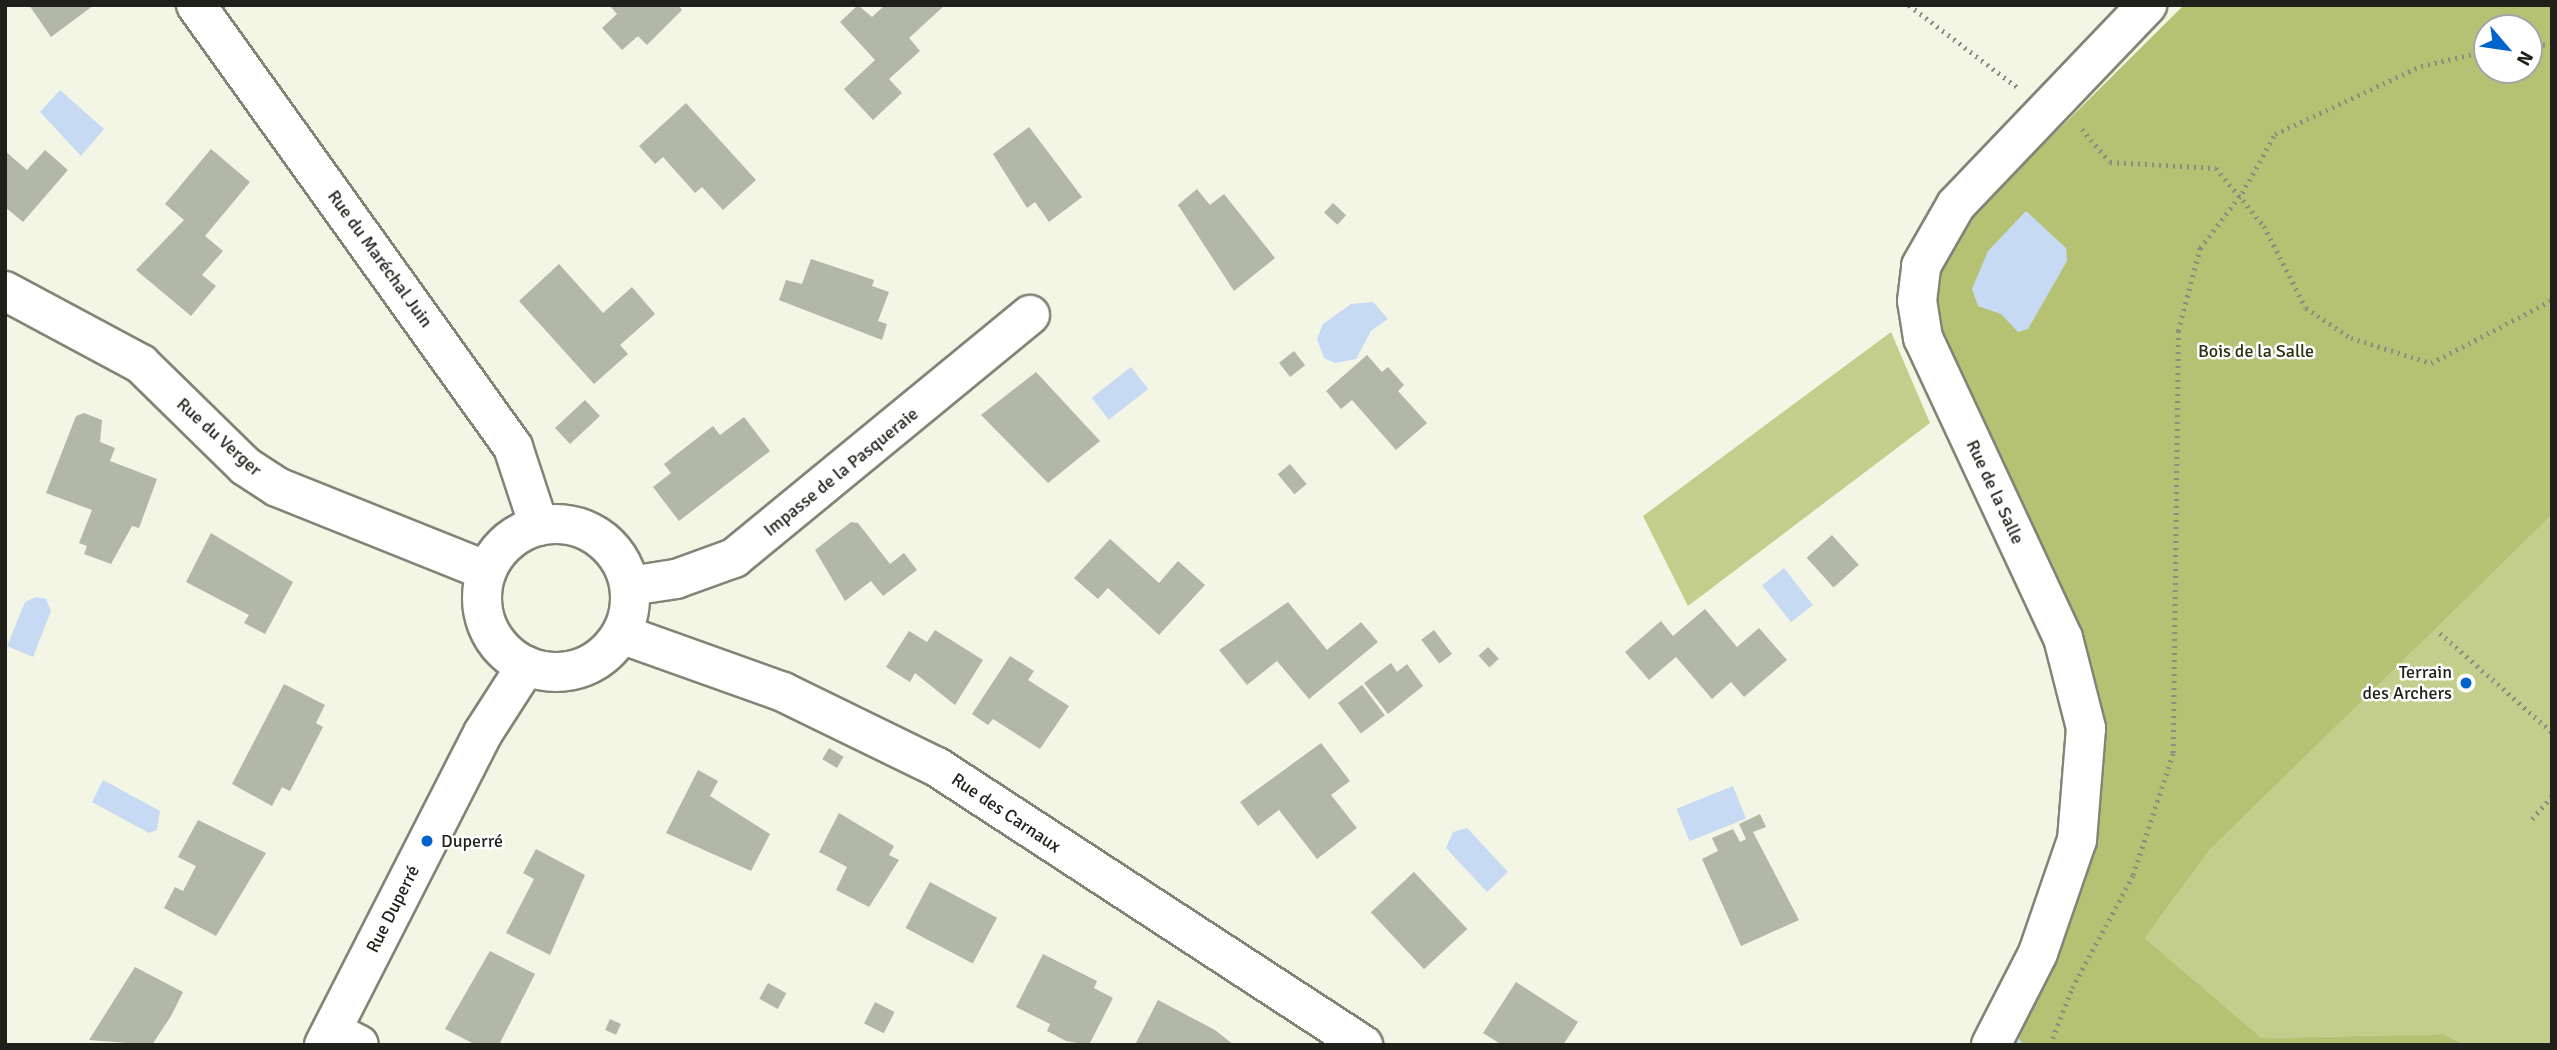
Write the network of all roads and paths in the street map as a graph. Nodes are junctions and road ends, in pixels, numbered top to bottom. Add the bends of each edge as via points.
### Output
1 (196, 5) edge
2 (1909, 5) edge
3 (2147, 5) edge
4 (2473, 54) edge
5 (2049, 101) junction
6 (2242, 193) junction
7 (5, 291) edge
8 (2552, 300) edge
9 (1031, 314) dead end
10 (539, 526) junction
11 (487, 570) junction
12 (630, 586) junction
13 (2440, 633) dead end
14 (621, 634) junction
15 (526, 666) junction
16 (2552, 732) edge
17 (2552, 796) edge
18 (2532, 819) dead end
19 (338, 1040) edge
20 (1363, 1045) edge
21 (1991, 1045) edge
22 (2050, 1045) edge

1 - 10 street, Rue du Maréchal Juin via 513,447
2 - 5 path via 2000,80
3 - 5 street, Rue de la Salle
4 - 6 path via 2421,66 2274,134
5 - 6 path via 2110,162 2216,168
5 - 21 street, Rue de la Salle via 1937,233 1921,266 1917,302 1923,338 2063,638 2086,728 2077,840 2038,953
6 - 8 path via 2306,307 2351,338 2431,363
6 - 22 path via 2200,248 2178,331 2174,753 2133,875 2072,988
7 - 11 street, Rue du Verger via 141,364 245,466 277,486
9 - 12 street, Impasse de la Pasqueraie via 734,558 676,579
10 - 11 street via 511,539
10 - 12 street via 558,523 594,533 612,548
11 - 15 street via 483,601 489,626 503,649
12 - 14 street
13 - 16 path
14 - 15 street via 608,651 576,669
14 - 20 street, Rue des Carnaux via 783,692 937,766
15 - 19 street, Rue Duperré via 483,733
17 - 18 path

